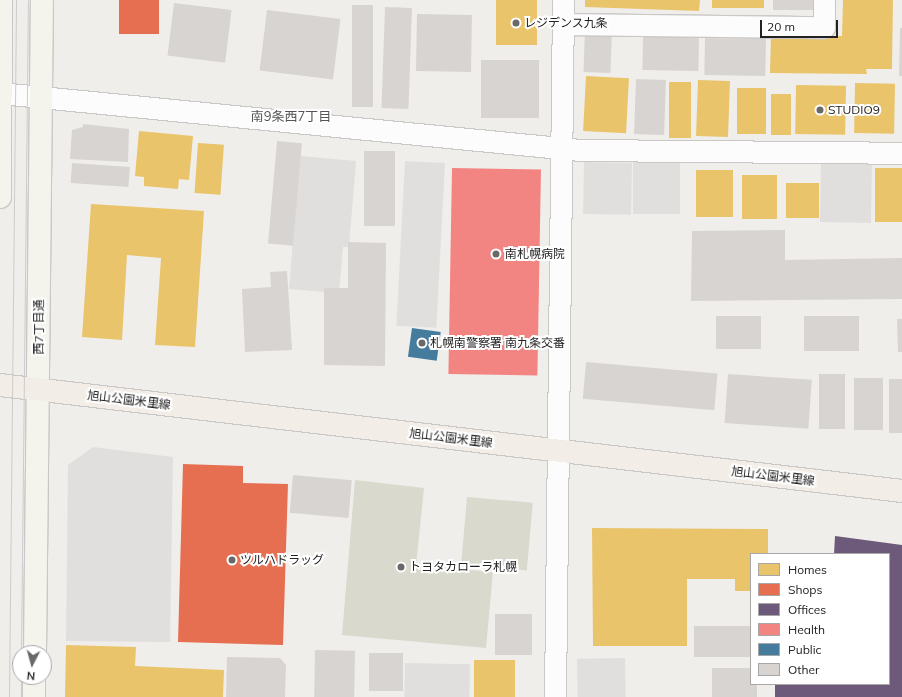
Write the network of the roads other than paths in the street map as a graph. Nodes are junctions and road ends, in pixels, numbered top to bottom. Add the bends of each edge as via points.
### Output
1 (1, 0) edge
2 (42, 0) edge
3 (563, 0) edge
4 (824, 0) edge
5 (563, 24) junction
6 (0, 93) edge
7 (41, 97) junction
8 (562, 148) junction
9 (902, 153) edge
10 (0, 197) edge
11 (0, 386) edge
12 (39, 390) junction
13 (558, 450) junction
14 (902, 491) edge
15 (35, 645) edge
16 (34, 685) edge
17 (34, 697) edge
18 (555, 697) edge

1 - 6 street
2 - 7 street, 西7丁目通
3 - 5 street
4 - 5 street via 824,27
5 - 8 street
6 - 7 street
6 - 10 street
7 - 8 street
7 - 12 street, 西7丁目通
8 - 9 street
8 - 13 street
11 - 12 main road, 旭山公園米里線
12 - 13 main road, 旭山公園米里線
12 - 15 street, 西7丁目通
13 - 14 main road, 旭山公園米里線
13 - 18 street
16 - 17 street

